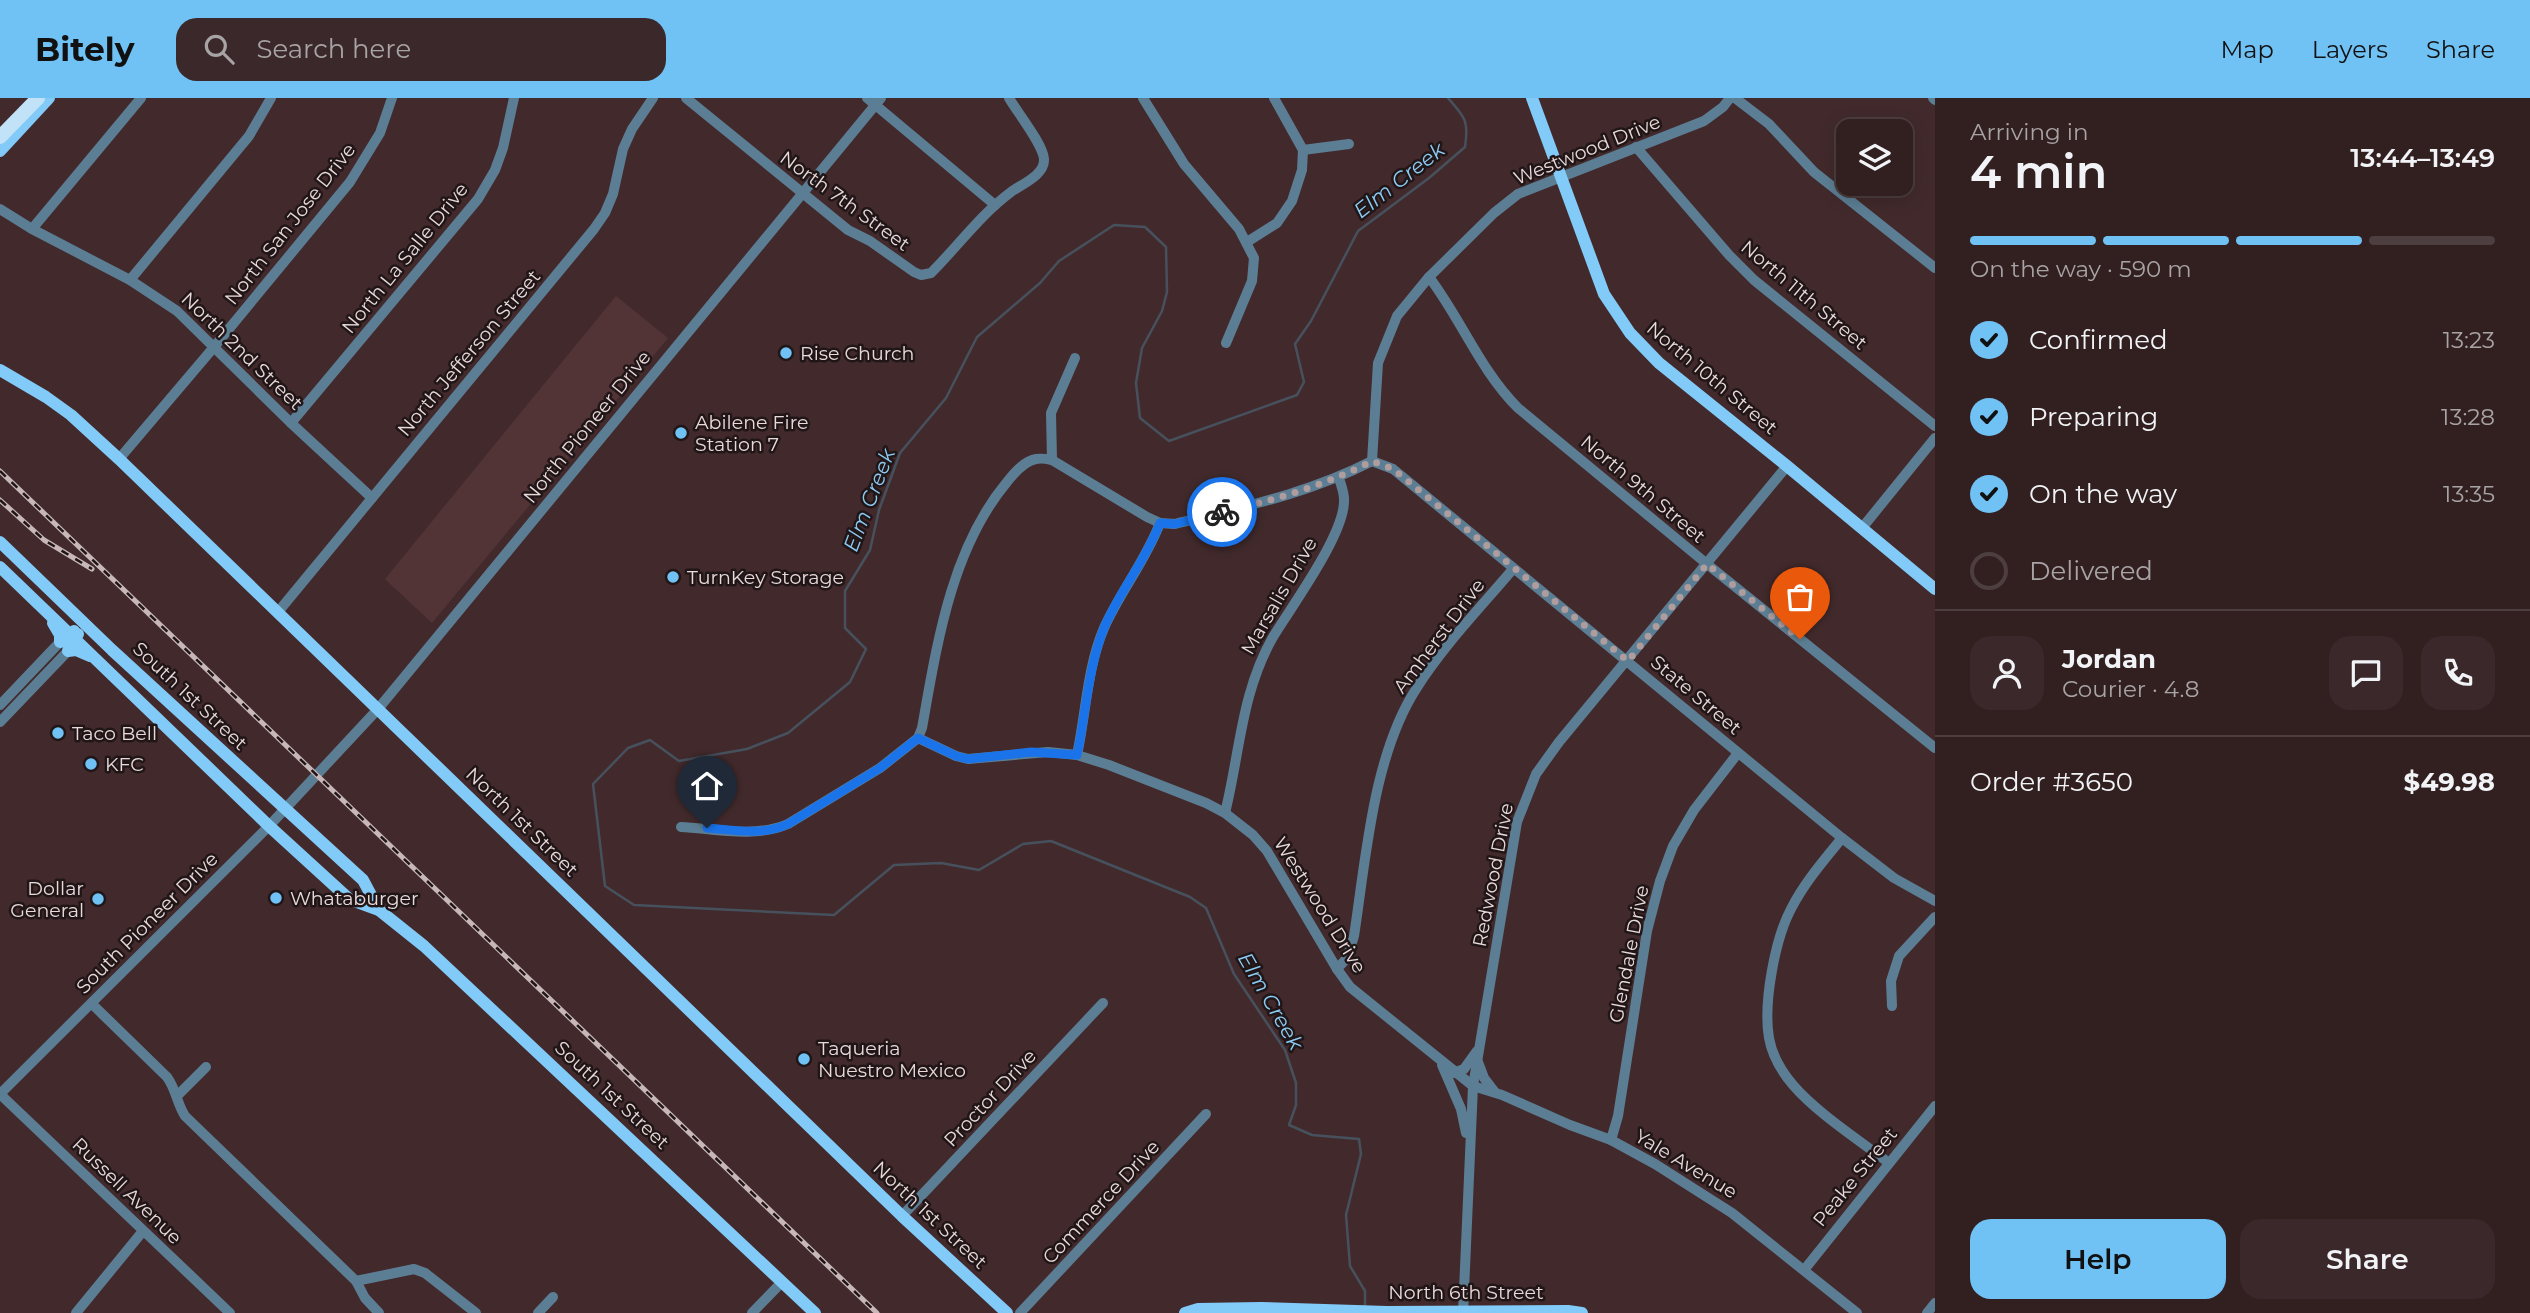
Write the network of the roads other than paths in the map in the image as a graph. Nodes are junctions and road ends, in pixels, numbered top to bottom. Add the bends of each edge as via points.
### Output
1 (38, 98) edge
2 (49, 98) edge
3 (141, 98) edge
4 (271, 98) edge
5 (392, 98) edge
6 (514, 98) edge
7 (653, 98) edge
8 (686, 98) edge
9 (1009, 98) edge
10 (1143, 98) edge
11 (1274, 98) edge
12 (1532, 98) edge
13 (1732, 98) edge
14 (874, 100) edge
15 (0, 137) edge
16 (1349, 144) dead end
17 (1636, 146) junction
18 (1303, 150) junction
19 (0, 151) edge
20 (1560, 177) junction
21 (801, 194) junction
22 (995, 205) junction
23 (0, 209) edge
24 (32, 229) junction
25 (1247, 242) junction
26 (1935, 268) edge
27 (1429, 277) junction
28 (130, 281) junction
29 (1226, 343) dead end
30 (214, 347) junction
31 (1075, 358) dead end
32 (0, 370) edge
33 (291, 423) junction
34 (1935, 426) edge
35 (1935, 438) edge
36 (119, 459) junction
37 (1052, 460) junction
38 (1372, 461) junction
39 (1787, 466) junction
40 (1339, 478) junction
41 (372, 498) junction
42 (1160, 523) junction
43 (1862, 528) junction
44 (0, 542) edge
45 (1707, 564) junction
46 (0, 567) edge
47 (1513, 569) junction
48 (1935, 589) edge
49 (278, 612) junction
50 (73, 613) junction
51 (100, 638) junction
52 (69, 640) junction
53 (1628, 661) junction
54 (0, 705) edge
55 (378, 709) junction
56 (0, 722) edge
57 (918, 738) junction
58 (1935, 748) edge
59 (1738, 753) junction
60 (1077, 755) junction
61 (318, 776) joint
62 (284, 810) junction
63 (1225, 813) junction
64 (269, 826) junction
65 (681, 827) dead end
66 (1843, 838) junction
67 (1935, 901) edge
68 (379, 910) junction
69 (1935, 917) edge
70 (1337, 969) junction
71 (1103, 1003) dead end
72 (92, 1004) junction
73 (1892, 1006) dead end
74 (1481, 1045) junction
75 (1441, 1061) junction
76 (1478, 1062) junction
77 (206, 1067) dead end
78 (1454, 1073) junction
79 (1473, 1086) junction
80 (0, 1094) edge
81 (1497, 1094) junction
82 (177, 1096) junction
83 (1935, 1106) edge
84 (1471, 1107) junction
85 (1206, 1114) dead end
86 (1611, 1140) junction
87 (1469, 1146) junction
88 (1889, 1163) junction
89 (902, 1216) junction
90 (143, 1231) junction
91 (1804, 1270) junction
92 (356, 1281) junction
93 (782, 1282) junction
94 (553, 1297) dead end
95 (1935, 1303) edge
96 (1387, 1312) edge
97 (1463, 1312) edge
98 (76, 1313) edge
99 (230, 1313) edge
100 (379, 1313) edge
101 (476, 1313) edge
102 (538, 1313) edge
103 (752, 1313) edge
104 (815, 1313) edge
105 (1007, 1313) edge
106 (1020, 1313) edge
107 (1185, 1313) edge
108 (1582, 1313) edge
109 (1857, 1313) edge
110 (1927, 1313) edge

1 - 15 highway
2 - 19 main road
3 - 24 street
4 - 28 street via 249,136
5 - 30 street, North San Jose Drive via 380,133 350,182
6 - 33 street, North La Salle Drive via 503,148 478,199
7 - 41 street, North Jefferson Street via 632,129 613,194 594,229
8 - 21 street, North 7th Street
9 - 22 street via 1040,148 1043,166
10 - 25 street via 1184,164
11 - 18 street
12 - 20 main road, North 10th Street
13 - 17 street, Westwood Drive via 1704,121
13 - 26 street via 1769,124 1814,172
14 - 21 street, North Pioneer Drive
14 - 22 street
16 - 18 street
17 - 20 street, Westwood Drive
17 - 34 street, North 11th Street via 1754,280
18 - 25 street via 1292,201 1277,223
20 - 27 street, Westwood Drive via 1518,194 1494,212
20 - 39 main road, North 10th Street via 1604,294 1630,333 1659,363
21 - 22 street, North 7th Street via 848,230 921,275 931,273
21 - 55 street, North Pioneer Drive
23 - 24 street, North 2nd Street
24 - 28 street, North 2nd Street
25 - 29 street via 1254,258 1252,281
27 - 38 street, Westwood Drive via 1397,316 1378,363
27 - 45 street, North 9th Street via 1502,392
28 - 30 street, North 2nd Street via 177,311
30 - 33 street, North 2nd Street
30 - 36 street, North San Jose Drive
31 - 37 street via 1051,412
32 - 36 main road, North 1st Street via 47,397
33 - 41 street, North 2nd Street
35 - 43 street
36 - 49 main road, North 1st Street
37 - 42 street
37 - 57 street via 1024,464 981,518 948,604
38 - 40 street
38 - 47 street, State Street via 1393,469
39 - 43 main road, North 10th Street
39 - 45 street, Redwood Drive
40 - 42 street via 1270,502 1175,524
40 - 63 street, Marsalis Drive via 1344,499 1338,526 1256,671
41 - 49 street, North Jefferson Street
42 - 60 street via 1099,642
43 - 48 main road, North 10th Street
44 - 50 main road, South 1st Street
45 - 53 street, Redwood Drive
45 - 58 street, North 9th Street
46 - 52 main road, South 1st Street via 46,610
47 - 53 street, State Street
47 - 70 street, Amherst Drive via 1435,663 1402,715 1380,776 1354,936 1347,958
49 - 55 main road, North 1st Street
50 - 51 main road, South 1st Street
50 - 52 main road
51 - 52 main road via 88,634
51 - 62 main road, South 1st Street
52 - 54 street
52 - 56 street
52 - 64 main road, South 1st Street via 95,658
53 - 59 street, State Street
53 - 74 street, Redwood Drive via 1559,742 1525,797
55 - 61 street, North Pioneer Drive
55 - 89 main road, North 1st Street
57 - 60 street, Westwood Drive via 968,759 1031,752
57 - 65 street via 880,768 774,831
59 - 66 street, State Street
59 - 86 street, Glendale Drive via 1694,810 1660,881
60 - 63 street, Westwood Drive
61 - 62 street, South Pioneer Drive
62 - 64 street, South Pioneer Drive
62 - 68 main road, South 1st Street via 363,880
63 - 70 street, Westwood Drive via 1267,851
64 - 68 main road, South 1st Street via 349,899
64 - 72 street, South Pioneer Drive
66 - 67 street, State Street via 1894,878
66 - 88 street via 1811,876 1782,927 1773,968 1769,1037 1774,1057 1794,1086
68 - 93 main road, South 1st Street via 473,990
69 - 73 street via 1899,956 1891,981
70 - 75 street, Westwood Drive via 1367,1002
71 - 89 street, Proctor Drive
72 - 80 street, South Pioneer Drive
72 - 82 street via 167,1077
74 - 76 street, Redwood Drive
74 - 78 street via 1464,1069
75 - 78 street, Westwood Drive
75 - 87 street via 1461,1109
76 - 79 street, Redwood Drive
76 - 81 street
77 - 82 street
78 - 79 street, Westwood Drive
79 - 81 street, Yale Avenue
79 - 84 street
80 - 90 street, Russell Avenue
81 - 84 street via 1480,1098
81 - 86 street, Yale Avenue
82 - 92 street via 185,1116
83 - 88 street, Peake Street
84 - 87 street
85 - 106 street, Commerce Drive
86 - 91 street, Yale Avenue via 1692,1186
87 - 97 street
88 - 91 street, Peake Street
89 - 105 main road, North 1st Street
90 - 98 street
90 - 99 street, Russell Avenue
91 - 109 street, Yale Avenue
92 - 100 street
92 - 101 street via 414,1269
93 - 103 street
93 - 104 main road, South 1st Street
94 - 102 street
95 - 110 street
96 - 97 main road, North 6th Street
96 - 107 main road, North 6th Street via 1261,1308
97 - 108 main road, North 6th Street

